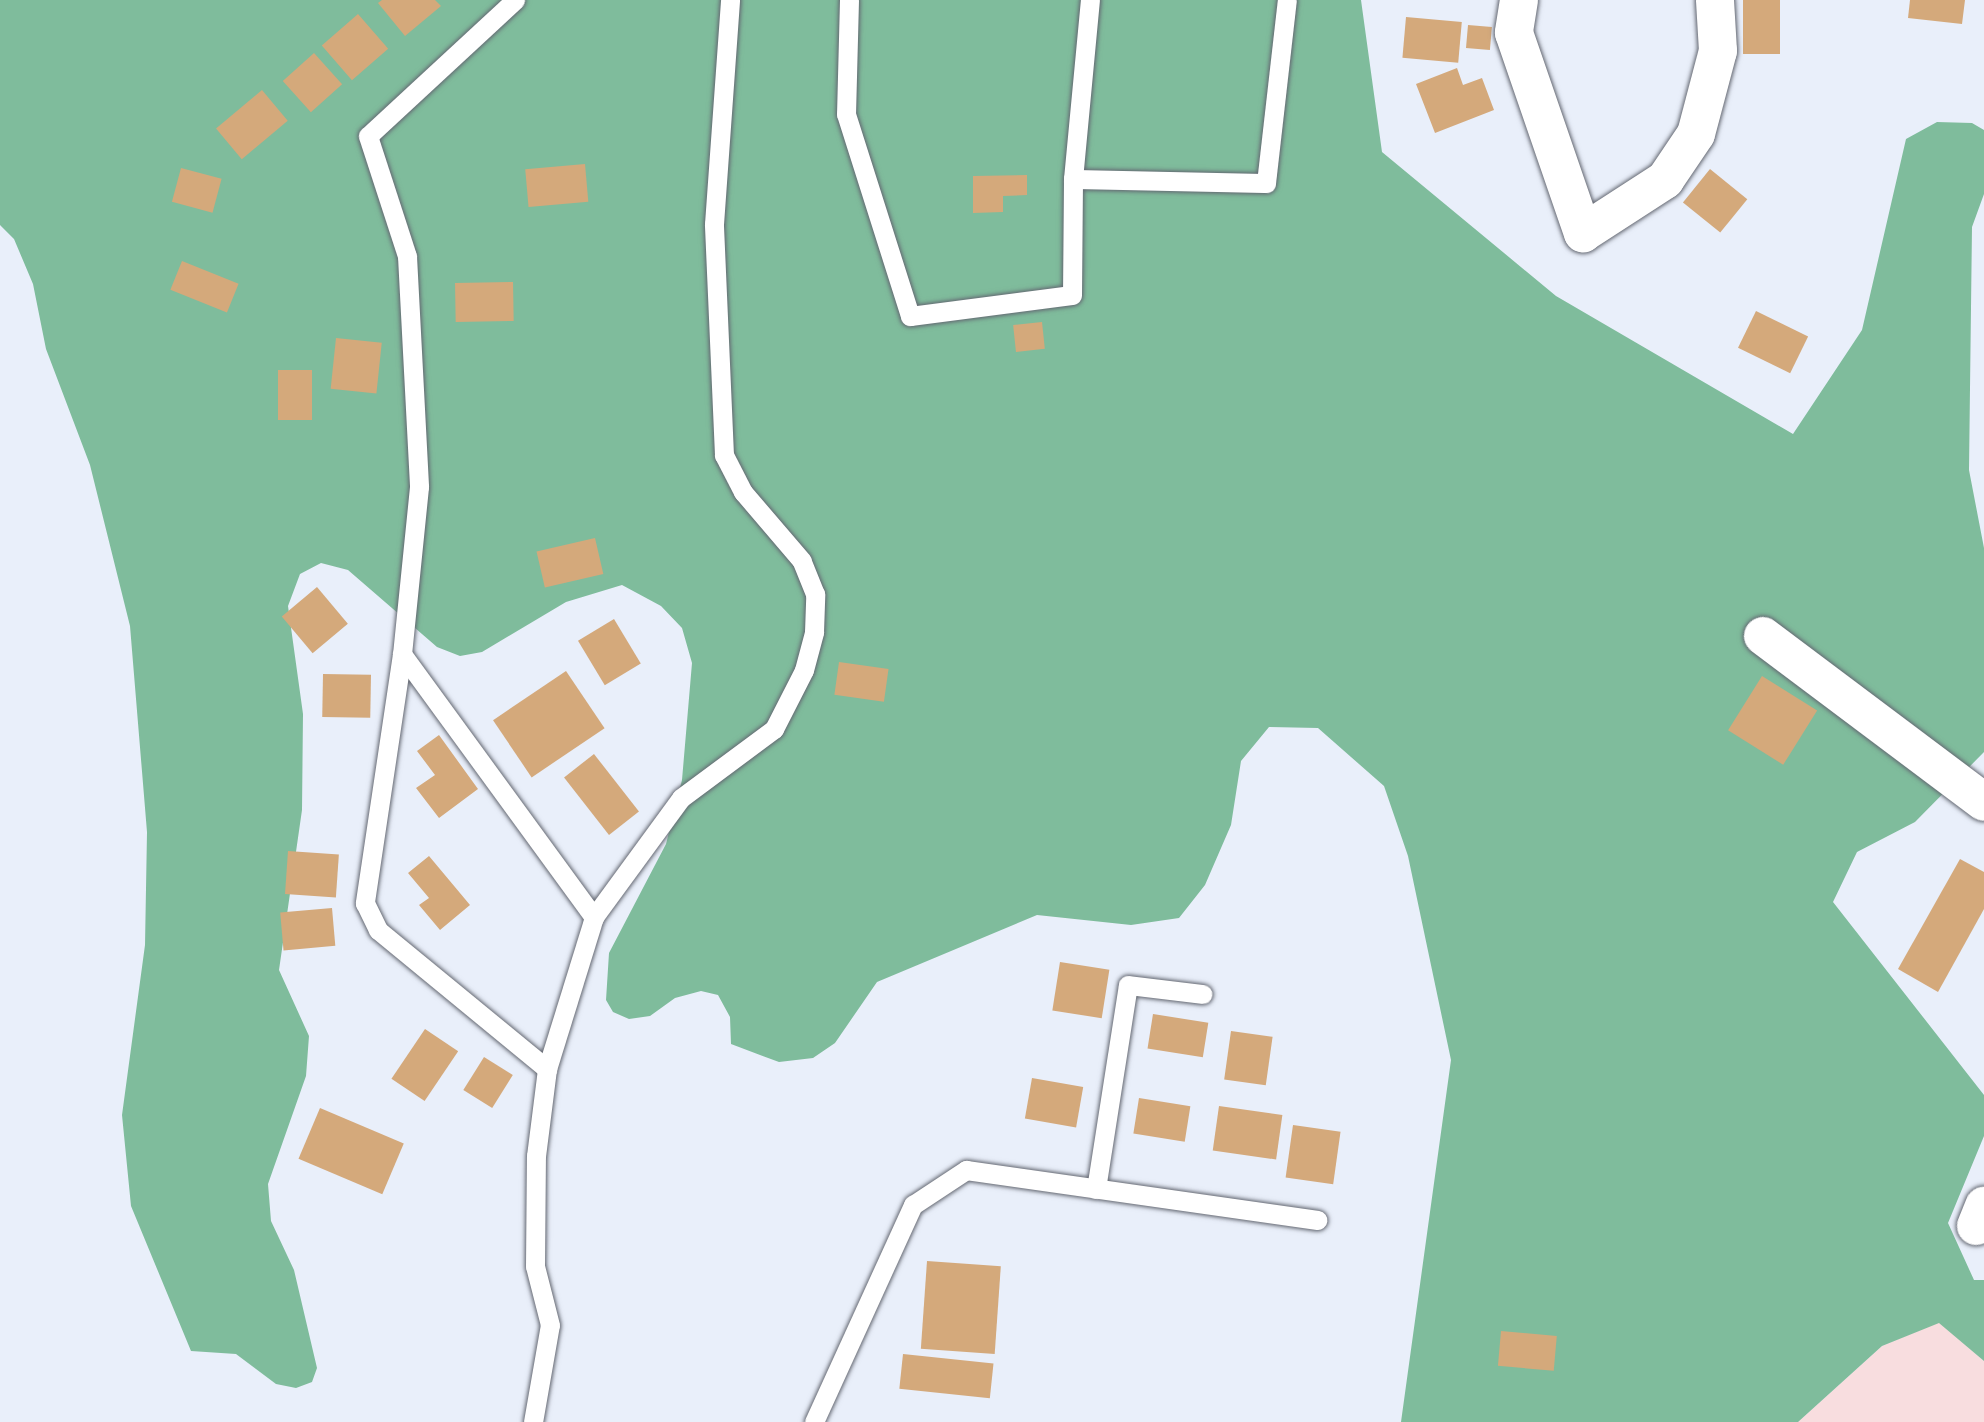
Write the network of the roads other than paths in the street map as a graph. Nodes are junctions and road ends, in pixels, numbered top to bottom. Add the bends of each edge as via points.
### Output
1 (515, 0) edge
2 (730, 0) edge
3 (849, 0) edge
4 (1090, 0) edge
5 (1287, 0) edge
6 (1519, 0) edge
7 (1715, 0) edge
8 (1073, 179) junction
9 (1763, 636) dead end
10 (402, 654) junction
11 (1984, 802) edge
12 (594, 917) junction
13 (1202, 994) dead end
14 (547, 1069) junction
15 (1096, 1189) junction
16 (1317, 1220) dead end
17 (533, 1422) edge
18 (814, 1422) edge

1 - 10 lane via 368,136 407,256 419,487
2 - 12 lane via 713,224 724,455 743,492 788,537 802,561 815,594 814,632 804,670 774,730 681,798
3 - 8 lane via 846,114 910,316 1072,295
4 - 8 lane
5 - 8 lane via 1266,183
6 - 7 street via 1514,33 1583,233 1665,180 1696,134 1718,51
9 - 11 street
10 - 12 lane
10 - 14 lane via 365,903 378,930
12 - 14 lane
13 - 15 lane via 1128,985
14 - 17 lane via 532,1215 535,1266 550,1325
15 - 16 lane
15 - 18 lane via 966,1171 914,1205

